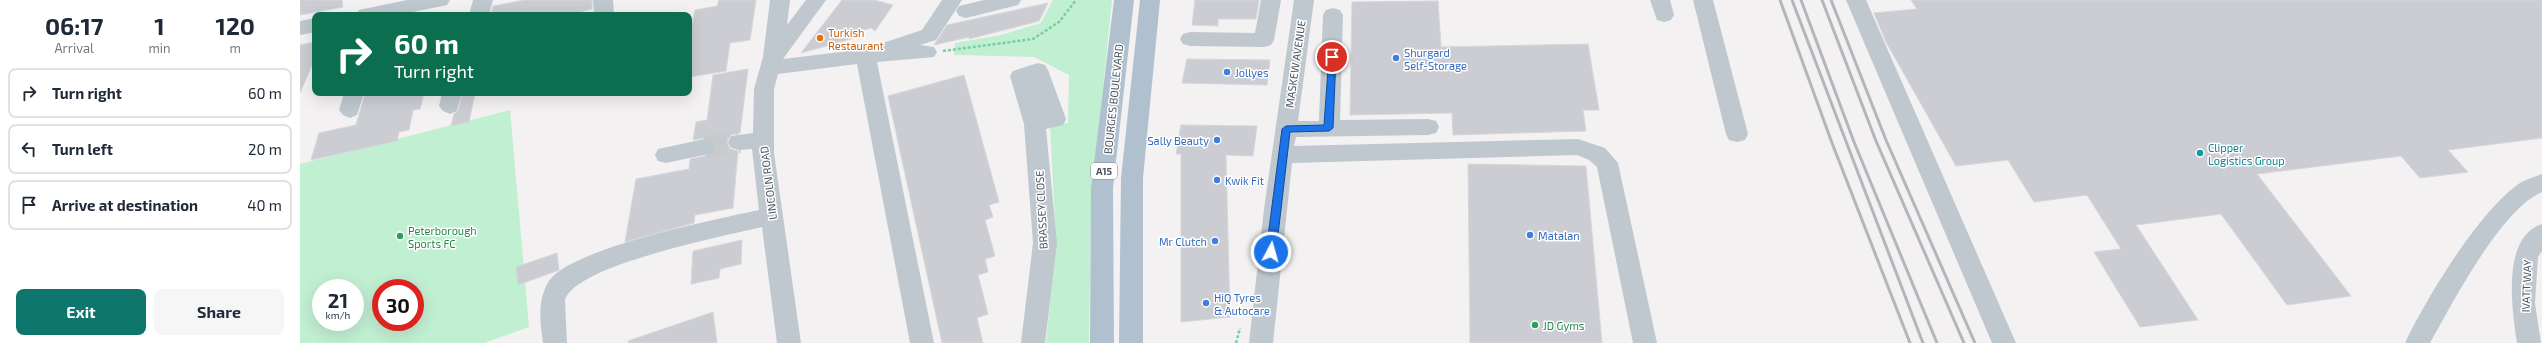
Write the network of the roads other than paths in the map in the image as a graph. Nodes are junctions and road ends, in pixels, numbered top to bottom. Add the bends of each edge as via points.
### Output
1 (440, 0) edge
2 (483, 0) edge
3 (603, 0) edge
4 (770, 0) edge
5 (780, 0) edge
6 (816, 0) edge
7 (1011, 0) edge
8 (1124, 0) edge
9 (1150, 0) edge
10 (1271, 0) edge
11 (1304, 0) edge
12 (1702, 0) edge
13 (1856, 0) edge
14 (398, 4) edge
15 (959, 5) edge
16 (378, 12) edge
17 (480, 12) edge
18 (604, 12) edge
19 (1334, 15) dead end
20 (1269, 20) junction
21 (1301, 22) junction
22 (312, 26) edge
23 (300, 28) edge
24 (1190, 39) dead end
25 (927, 52) road end
26 (868, 62) junction
27 (769, 71) junction
28 (1035, 124) dead end
29 (1428, 127) dead end
30 (1329, 128) junction
31 (1286, 129) junction
32 (1737, 134) dead end
33 (763, 140) junction
34 (739, 142) tunnel mouth
35 (705, 147) tunnel mouth
36 (666, 155) dead end
37 (1283, 155) junction
38 (2542, 183) edge
39 (772, 216) junction
40 (2542, 233) edge
41 (555, 343) edge
42 (789, 343) edge
43 (922, 343) edge
44 (1033, 343) edge
45 (1102, 343) edge
46 (1131, 343) edge
47 (1261, 343) edge
48 (1645, 343) edge
49 (2004, 343) edge
50 (2417, 343) edge
51 (2529, 343) edge

1 - 14 street
2 - 17 street
3 - 18 street
4 - 27 street via 761,62
5 - 27 street, LINCOLN ROAD
6 - 27 street
7 - 15 street
8 - 45 main road, BOURGES BOULEVARD / A15 via 1102,188
9 - 46 main road, A15 via 1132,178
10 - 20 street
11 - 21 street, MASKEW AVENUE
12 - 32 street
13 - 49 street
14 - 16 street
15 - 26 street via 929,35
19 - 30 street
20 - 21 street
20 - 24 street via 1264,40
21 - 31 street, MASKEW AVENUE
22 - 23 street
25 - 26 street
26 - 27 street
26 - 43 street
27 - 33 street, LINCOLN ROAD
28 - 44 street, BRASSEY CLOSE via 1045,243
29 - 30 street
30 - 31 street
31 - 37 street, MASKEW AVENUE
33 - 34 street
33 - 39 street, LINCOLN ROAD
35 - 36 street
37 - 47 street, MASKEW AVENUE
37 - 48 street via 1578,147 1597,154 1607,163
38 - 50 street via 2525,191 2499,217 2466,263
39 - 41 street via 632,251 574,271 558,285 552,302
39 - 42 street, LINCOLN ROAD
40 - 51 street, IVATT WAY via 2526,255 2523,303

